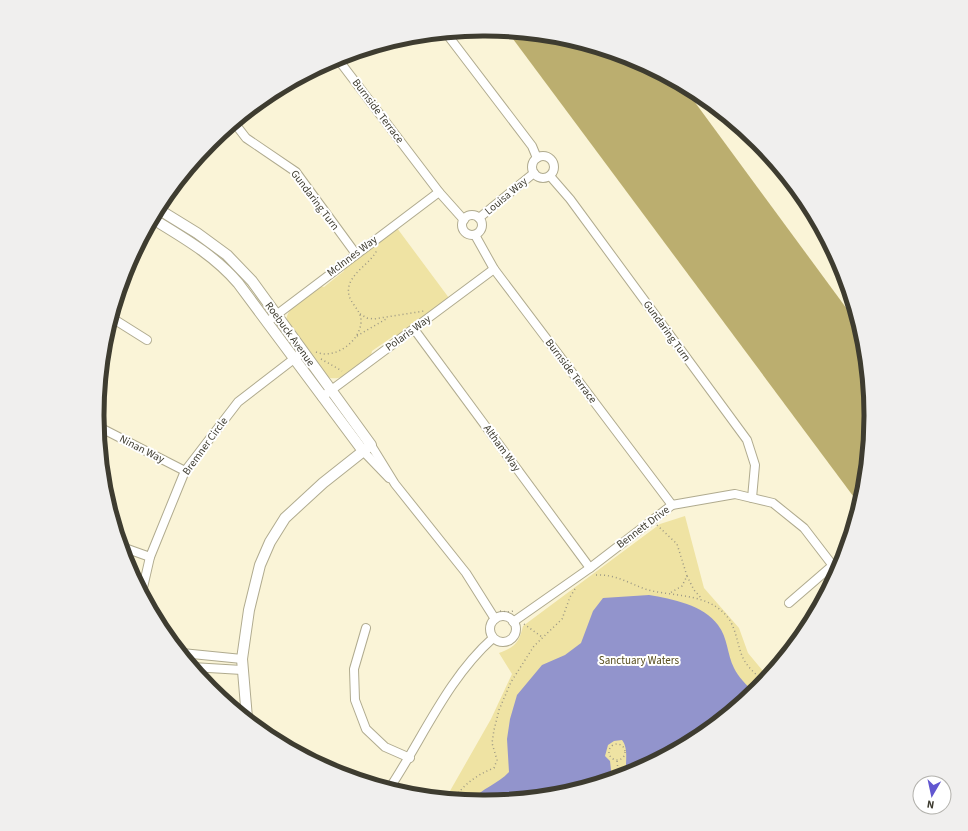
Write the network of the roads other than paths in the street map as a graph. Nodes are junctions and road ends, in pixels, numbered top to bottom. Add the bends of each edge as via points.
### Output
1 (450, 38) edge
2 (342, 64) edge
3 (238, 127) edge
4 (537, 158) junction
5 (534, 173) junction
6 (550, 176) junction
7 (439, 192) junction
8 (163, 213) edge
9 (479, 218) junction
10 (464, 220) junction
11 (158, 222) edge
12 (475, 235) junction
13 (220, 250) junction
14 (356, 254) junction
15 (213, 258) junction
16 (494, 269) junction
17 (276, 315) junction
18 (116, 321) edge
19 (267, 322) junction
20 (414, 329) junction
21 (147, 340) dead end
22 (307, 351) junction
23 (294, 359) junction
24 (331, 390) junction
25 (322, 397) junction
26 (105, 430) edge
27 (371, 445) junction
28 (363, 451) junction
29 (185, 471) junction
30 (395, 484) junction
31 (752, 498) junction
32 (672, 505) junction
33 (129, 550) edge
34 (150, 557) junction
35 (833, 565) edge
36 (590, 568) junction
37 (829, 572) edge
38 (144, 583) edge
39 (789, 603) dead end
40 (495, 619) junction
41 (516, 620) junction
42 (366, 628) dead end
43 (493, 638) junction
44 (189, 654) edge
45 (242, 659) junction
46 (200, 668) edge
47 (242, 670) junction
48 (246, 711) edge
49 (410, 758) junction
50 (393, 784) edge

1 - 4 street via 532,146
2 - 7 street, Burnside Terrace
3 - 14 street, Gundaring Turn via 246,138 296,172
4 - 5 street via 532,165
4 - 6 street via 544,156 552,160 554,167
5 - 6 street via 543,178
5 - 9 street, Louisa Way
6 - 31 street, Gundaring Turn via 570,199 747,440 755,465
7 - 10 street, Burnside Terrace
7 - 14 street, McInnes Way
8 - 13 street, Roebuck Avenue
9 - 10 street via 473,216
9 - 12 street via 482,228
10 - 12 street, Burnside Terrace via 463,230
11 - 15 street, Roebuck Avenue
12 - 16 street, Burnside Terrace
13 - 15 street
13 - 17 street, Roebuck Avenue via 252,281
14 - 17 street, McInnes Way
15 - 19 street, Roebuck Avenue via 238,283
16 - 20 street, Polaris Way
16 - 32 street, Burnside Terrace
17 - 19 street, McInnes Way
17 - 22 street, Roebuck Avenue
18 - 21 street
19 - 23 street, Roebuck Avenue
20 - 24 street, Polaris Way
20 - 36 street, Altham Way
22 - 23 street, Bremner Circle
22 - 24 street, Roebuck Avenue
23 - 25 street, Roebuck Avenue
23 - 29 street, Bremner Circle via 238,402
24 - 25 street, Polaris Way
24 - 27 street, Roebuck Avenue
25 - 28 street, Roebuck Avenue
26 - 29 street, Ninan Way
27 - 28 street
27 - 30 street, Roebuck Avenue
28 - 30 street, Roebuck Avenue
28 - 45 street via 322,483 285,518 270,542 260,565 249,610
29 - 34 street, Bremner Circle
30 - 40 street, Roebuck Avenue via 466,573
31 - 32 street, Bennett Drive via 736,494
31 - 35 street, Bennett Drive via 772,503 804,528
32 - 36 street, Bennett Drive
33 - 34 street
34 - 38 street, Bremner Circle
36 - 41 street, Bennett Drive
37 - 39 street
40 - 41 street via 504,616
40 - 43 street via 490,630
41 - 43 street via 512,638 504,642
42 - 49 street via 354,669 355,700 366,729 385,747
43 - 49 street via 478,651 451,685
44 - 45 street
45 - 47 street
46 - 47 street
47 - 48 street
49 - 50 street

